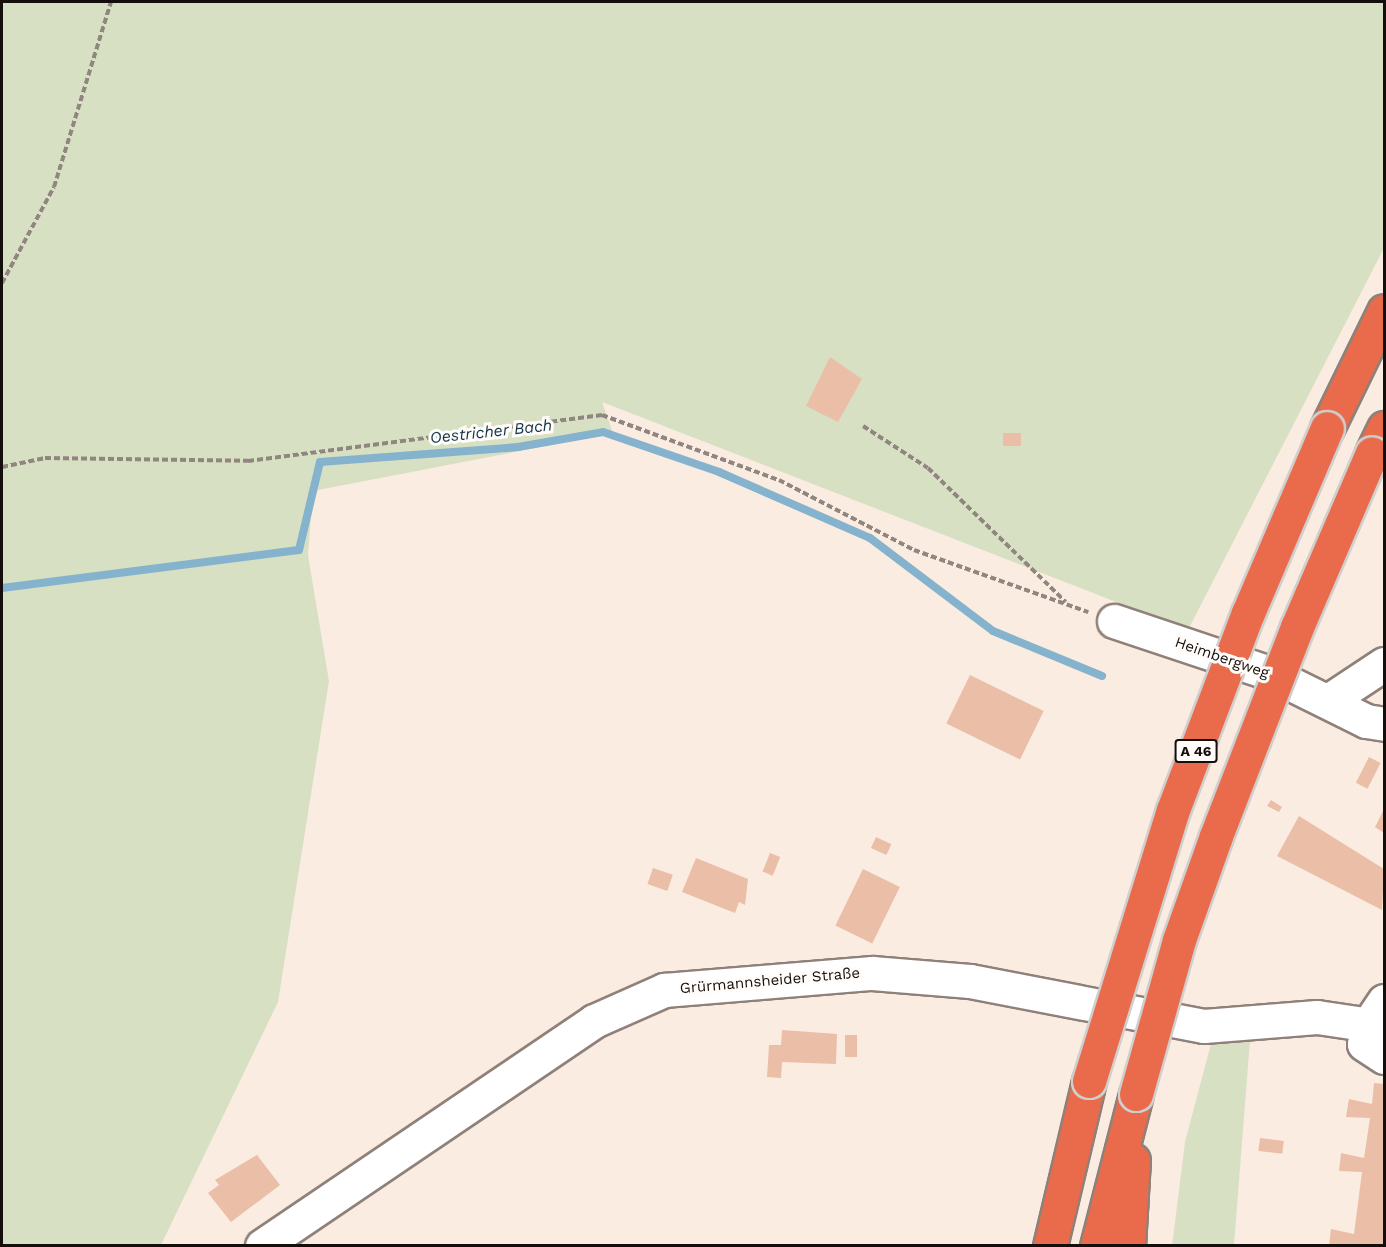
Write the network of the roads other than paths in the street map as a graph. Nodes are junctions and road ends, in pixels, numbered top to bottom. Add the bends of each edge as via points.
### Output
1 (1384, 311) edge
2 (1378, 441) edge
3 (1114, 621) road end
4 (1384, 664) edge
5 (1328, 701) junction
6 (1384, 724) edge
7 (1379, 1018) edge
8 (1384, 1057) edge
9 (1136, 1094) junction
10 (262, 1245) edge
11 (1050, 1245) edge
12 (1097, 1245) edge
13 (1128, 1245) edge

1 - 11 highway, A 46, bridge via 1327,428 1248,613 1173,810 1089,1081
2 - 9 highway, bridge via 1297,627 1216,836 1179,940
3 - 5 street, Heimbergweg via 1269,673
4 - 5 street
5 - 6 street, Heimbergweg
7 - 8 street via 1364,1044
7 - 10 street, Grürmannsheider Straße via 1317,1017 1204,1026 970,981 872,973 664,990 594,1021
9 - 12 highway
9 - 13 highway

